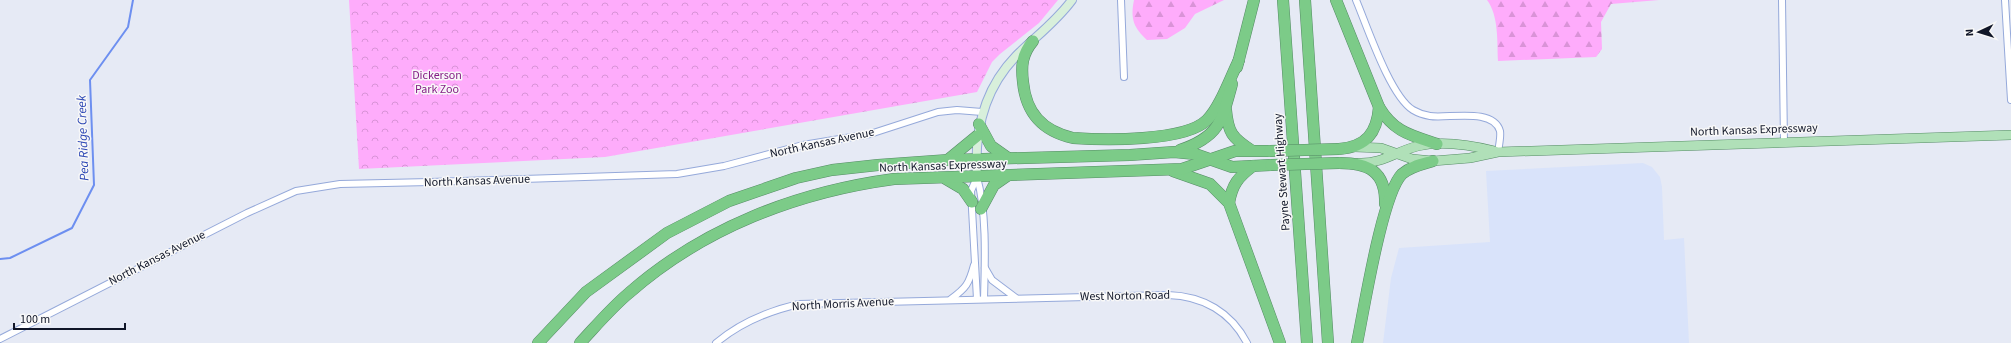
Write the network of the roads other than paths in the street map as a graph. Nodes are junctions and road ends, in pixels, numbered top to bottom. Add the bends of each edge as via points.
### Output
1 (1072, 0) edge
2 (1121, 0) edge
3 (1254, 0) edge
4 (1283, 0) edge
5 (1305, 0) edge
6 (1336, 0) edge
7 (1356, 0) edge
8 (1782, 0) edge
9 (2005, 0) edge
10 (1033, 41) junction
11 (1239, 60) junction
12 (1124, 77) dead end
13 (2011, 100) edge
14 (1379, 107) junction
15 (1226, 109) junction
16 (982, 112) junction
17 (979, 124) junction
18 (2011, 135) edge
19 (977, 136) junction
20 (1784, 142) junction
21 (1437, 144) junction
22 (1353, 148) junction
23 (1251, 150) junction
24 (1174, 152) junction
25 (1498, 152) junction
26 (1398, 154) junction
27 (1008, 158) junction
28 (976, 159) junction
29 (1212, 159) junction
30 (948, 160) junction
31 (1433, 161) junction
32 (1359, 163) junction
33 (1253, 166) junction
34 (1166, 169) junction
35 (1007, 176) junction
36 (976, 177) junction
37 (944, 178) junction
38 (1229, 203) junction
39 (977, 205) junction
40 (1385, 214) junction
41 (976, 258) junction
42 (985, 268) junction
43 (1016, 298) junction
44 (951, 299) junction
45 (980, 299) junction
46 (0, 339) edge
47 (538, 343) edge
48 (580, 343) edge
49 (716, 343) edge
50 (1247, 343) edge
51 (1280, 343) edge
52 (1306, 343) edge
53 (1328, 343) edge
54 (1357, 343) edge

1 - 10 main road via 1051,25
2 - 12 street
3 - 11 highway
4 - 52 highway, Payne Stewart Highway
5 - 53 highway
6 - 14 highway
7 - 25 street via 1402,101 1414,111 1431,116 1471,116 1489,119 1500,131
8 - 20 street
9 - 13 street
10 - 11 highway via 1026,49 1021,63 1024,95 1028,106 1045,126 1072,138 1164,136 1191,131 1207,120 1214,110
10 - 16 main road via 1001,73
11 - 15 highway
14 - 21 highway via 1388,121 1402,132
14 - 22 highway via 1372,134
15 - 23 highway via 1230,132 1239,143
15 - 24 highway via 1217,128 1208,137 1198,144
16 - 17 main road
16 - 46 street, North Kansas Avenue via 938,112 870,134 803,144 708,169 660,175 340,184 296,191 247,213
17 - 19 main road
17 - 27 highway via 991,146
18 - 20 main road, North Kansas Expressway
19 - 28 main road
19 - 30 highway
20 - 25 main road, North Kansas Expressway
21 - 25 main road, North Kansas Expressway via 1470,145
21 - 26 main road, North Kansas Expressway via 1419,146
22 - 23 highway, North Kansas Expressway, bridge
22 - 26 main road, North Kansas Expressway via 1373,147
23 - 29 highway, North Kansas Expressway via 1229,153
24 - 27 highway, North Kansas Expressway
24 - 29 highway, North Kansas Expressway
25 - 31 main road, North Kansas Expressway via 1470,158
26 - 31 main road, North Kansas Expressway via 1412,159
26 - 32 main road, North Kansas Expressway via 1375,162
27 - 28 highway, North Kansas Expressway
28 - 30 highway, North Kansas Expressway
28 - 36 main road
29 - 33 highway, North Kansas Expressway via 1227,166
29 - 34 highway, North Kansas Expressway via 1191,167
30 - 47 highway, North Kansas Expressway via 847,168 779,183 729,201 667,233 586,292
31 - 40 highway via 1412,168 1401,176 1392,191
32 - 33 highway, North Kansas Expressway, bridge
32 - 40 highway via 1373,171 1382,181 1386,196
33 - 38 highway via 1236,180 1231,189
34 - 35 highway, North Kansas Expressway
34 - 38 highway via 1210,184
35 - 36 highway, North Kansas Expressway
35 - 39 highway via 994,185
36 - 37 highway, North Kansas Expressway
36 - 39 street via 980,191
36 - 39 street via 972,192
37 - 39 highway via 963,189
37 - 48 highway, North Kansas Expressway via 894,180 828,191 748,218 701,242 628,293
38 - 51 highway
39 - 41 street
39 - 42 street
40 - 54 highway
41 - 44 street via 969,283
41 - 45 street
42 - 43 street via 992,280
42 - 45 street
43 - 45 street, West Norton Road
43 - 50 street, West Norton Road via 1168,294 1190,297 1211,304 1224,313
44 - 45 street, North Morris Avenue
44 - 49 street, North Morris Avenue via 799,304 750,320

